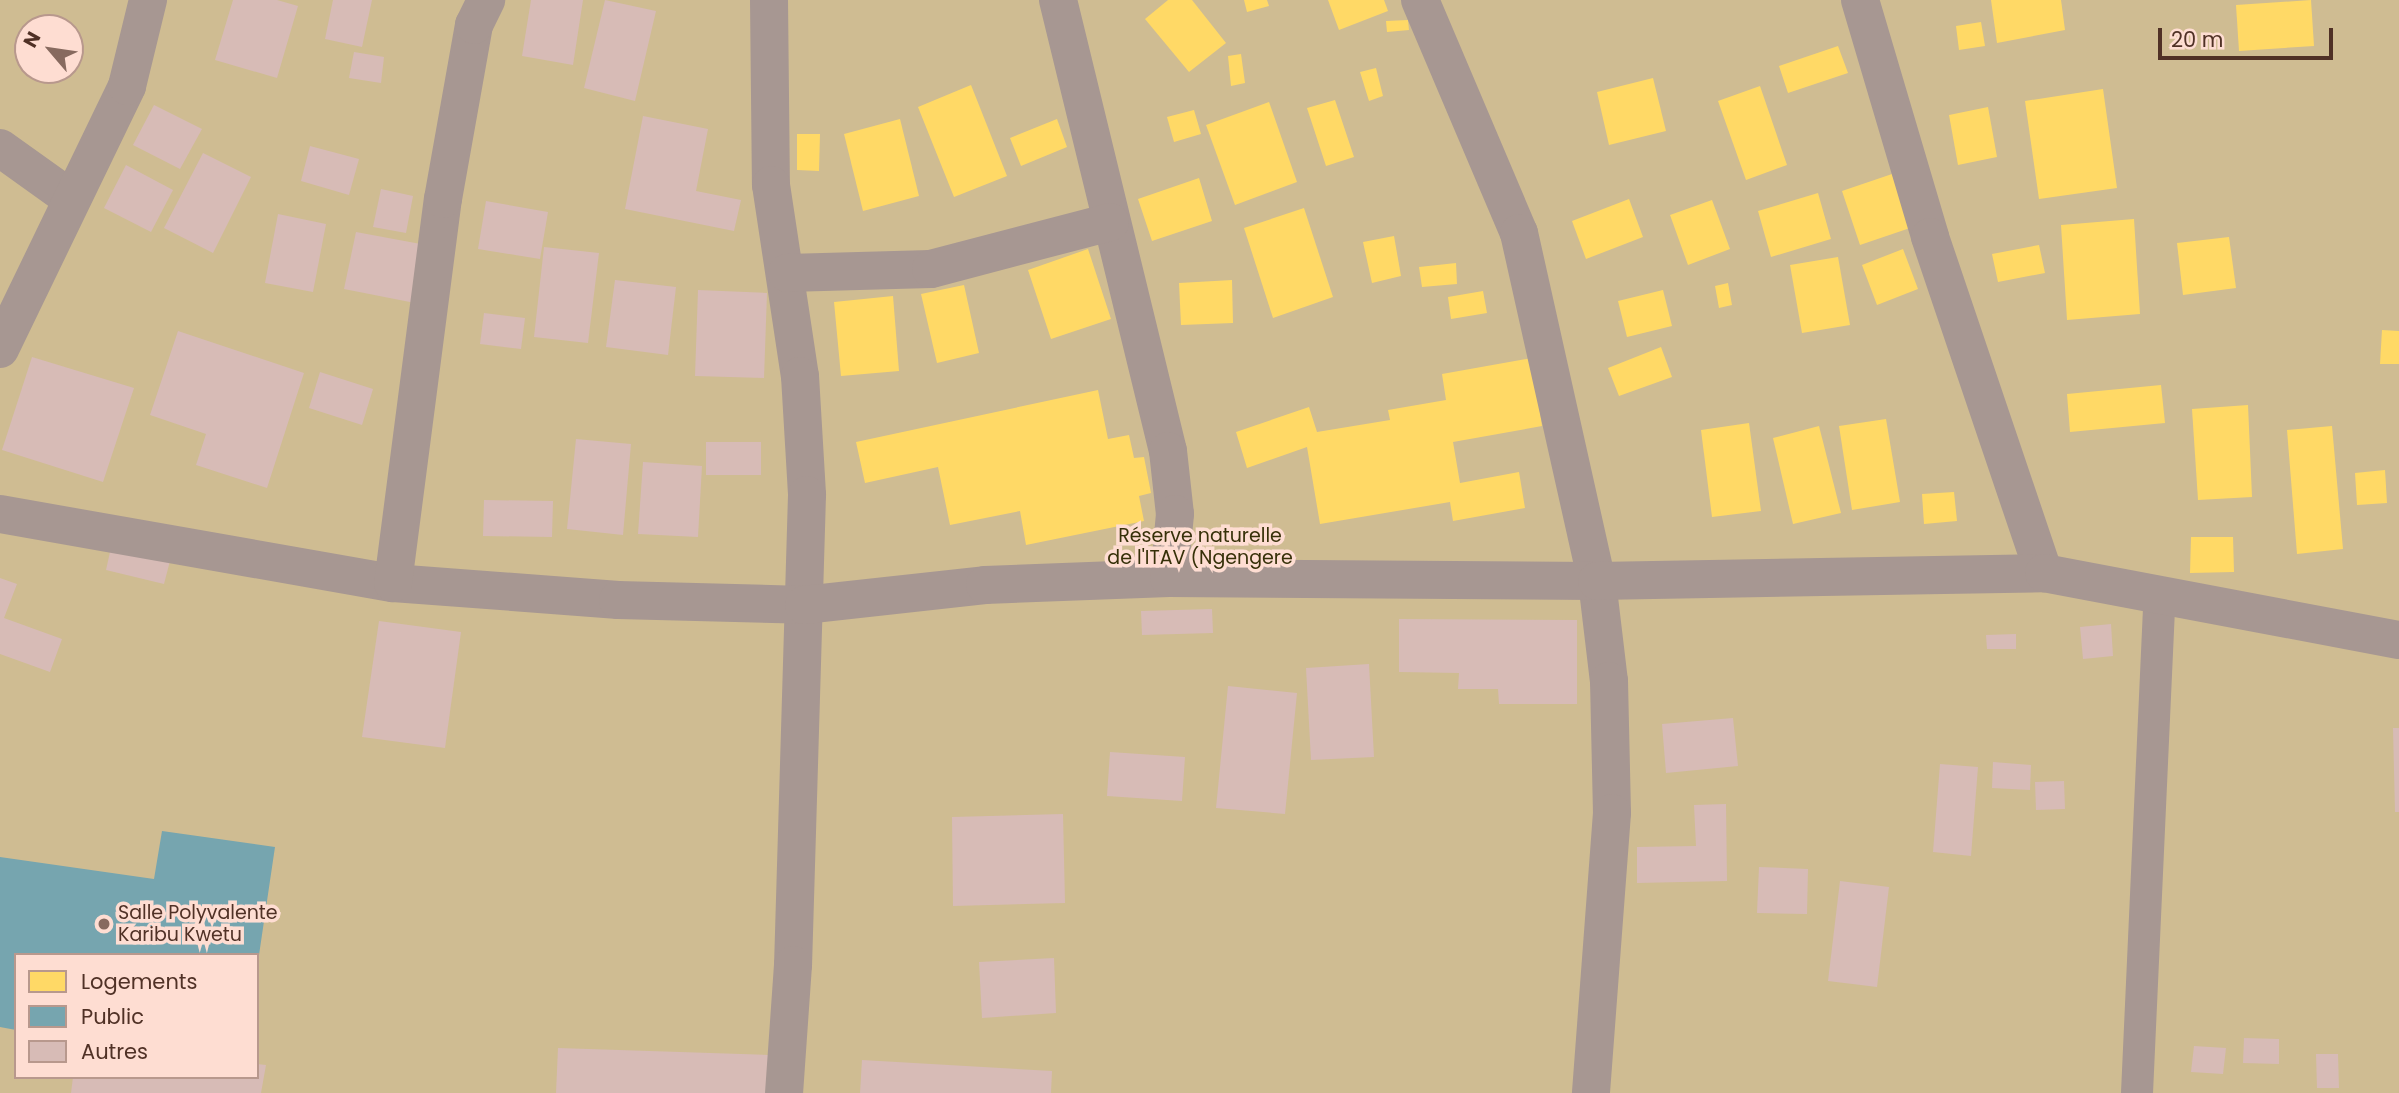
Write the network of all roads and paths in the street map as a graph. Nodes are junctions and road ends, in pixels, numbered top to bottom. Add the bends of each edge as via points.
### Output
1 (148, 0) edge
2 (486, 0) edge
3 (769, 0) edge
4 (1058, 0) edge
5 (1420, 0) edge
6 (1860, 0) edge
7 (0, 148) edge
8 (70, 198) junction
9 (1110, 222) junction
10 (787, 272) junction
11 (0, 349) edge
12 (0, 514) edge
13 (2044, 573) junction
14 (1169, 578) junction
15 (1597, 581) junction
16 (393, 583) junction
17 (2160, 595) junction
18 (804, 605) junction
19 (2399, 640) edge
20 (784, 1093) edge
21 (1591, 1093) edge
22 (2137, 1093) edge

1 - 8 street via 127,86
2 - 16 street via 474,25 443,199
3 - 10 street via 771,185
4 - 9 street
5 - 15 street via 1519,233
6 - 13 street via 1930,237
7 - 8 street
8 - 11 street
9 - 10 street via 931,269
9 - 14 street via 1168,451 1175,513
10 - 18 street via 800,376 807,495
12 - 16 street
13 - 15 street
13 - 17 street
14 - 15 street
14 - 18 street via 985,585
15 - 21 street via 1609,681 1612,813
16 - 18 street via 618,600
17 - 19 street
17 - 22 lane
18 - 20 street via 793,965

